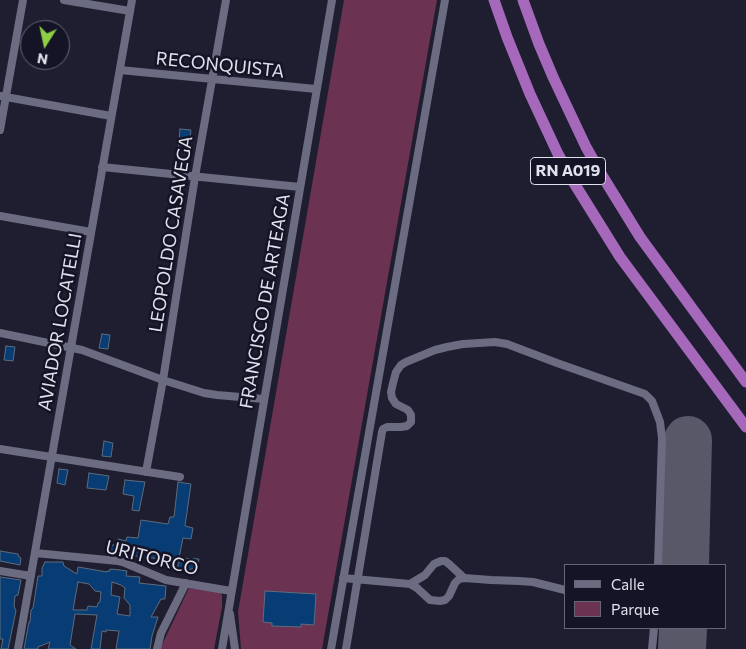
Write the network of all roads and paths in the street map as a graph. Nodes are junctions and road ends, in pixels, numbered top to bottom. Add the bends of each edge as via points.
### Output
1 (23, 0) edge
2 (64, 0) edge
3 (132, 0) edge
4 (226, 0) edge
5 (332, 0) edge
6 (445, 0) edge
7 (494, 0) edge
8 (523, 0) edge
9 (130, 11) junction
10 (120, 70) junction
11 (212, 80) junction
12 (316, 90) junction
13 (3, 97) edge
14 (111, 116) junction
15 (0, 130) edge
16 (102, 167) junction
17 (195, 177) junction
18 (300, 187) junction
19 (0, 216) edge
20 (91, 232) junction
21 (0, 334) edge
22 (71, 347) junction
23 (163, 380) junction
24 (746, 382) edge
25 (264, 399) junction
26 (746, 427) edge
27 (0, 449) edge
28 (52, 457) junction
29 (146, 472) junction
30 (180, 477) dead end
31 (35, 553) junction
32 (658, 564) edge
33 (455, 570) junction
34 (0, 571) edge
35 (31, 576) junction
36 (344, 578) junction
37 (358, 578) junction
38 (464, 578) junction
39 (186, 583) junction
40 (455, 583) junction
41 (410, 584) junction
42 (564, 590) edge
43 (231, 591) junction
44 (229, 608) junction
45 (334, 629) junction
46 (654, 629) edge
47 (18, 649) edge
48 (157, 649) edge
49 (222, 649) edge
50 (235, 649) edge
51 (326, 649) edge
52 (331, 649) edge
53 (346, 649) edge
54 (652, 649) edge

1 - 13 street
2 - 9 street
3 - 9 street, AVIADOR LOCATELLI
4 - 11 street, LEOPOLDO CASAVEGA
5 - 12 street, FRANCISCO DE ARTEAGA
6 - 36 street
7 - 26 highway, RN A019 via 530,94 579,190 625,264
8 - 24 highway, RN A019 via 557,86 603,177 640,237
9 - 10 street, AVIADOR LOCATELLI
10 - 11 street, RECONQUISTA
10 - 14 street, AVIADOR LOCATELLI
11 - 12 street, RECONQUISTA
11 - 17 street, LEOPOLDO CASAVEGA
12 - 18 street, FRANCISCO DE ARTEAGA
13 - 14 street
13 - 15 street
14 - 16 street, AVIADOR LOCATELLI
16 - 17 street
16 - 20 street, AVIADOR LOCATELLI
17 - 18 street
17 - 23 street, LEOPOLDO CASAVEGA
18 - 25 street, FRANCISCO DE ARTEAGA
19 - 20 street
20 - 22 street, AVIADOR LOCATELLI
21 - 22 street
22 - 23 street
22 - 28 street, AVIADOR LOCATELLI
23 - 25 street via 210,394
23 - 29 street, LEOPOLDO CASAVEGA
25 - 43 street, FRANCISCO DE ARTEAGA
27 - 28 street
28 - 29 street
28 - 31 street, AVIADOR LOCATELLI
29 - 30 street
31 - 35 street, AVIADOR LOCATELLI
31 - 39 street, URITORCO via 118,561 160,578
32 - 37 street via 662,438 652,401 644,394 495,342 434,350 406,362 396,372 392,398 408,410 412,419 406,426 383,429
33 - 38 street
33 - 40 street
33 - 41 street via 441,561
34 - 35 street
35 - 47 street, AVIADOR LOCATELLI
36 - 37 street
36 - 45 street
37 - 41 street
37 - 53 street
38 - 40 street
38 - 42 street via 533,582
39 - 43 street, URITORCO
39 - 48 street via 161,633
40 - 41 street via 449,596 440,601 430,600
43 - 44 street, FRANCISCO DE ARTEAGA
44 - 49 street, FRANCISCO DE ARTEAGA
44 - 50 street, FRANCISCO DE ARTEAGA
45 - 51 street
45 - 52 street
46 - 54 street

